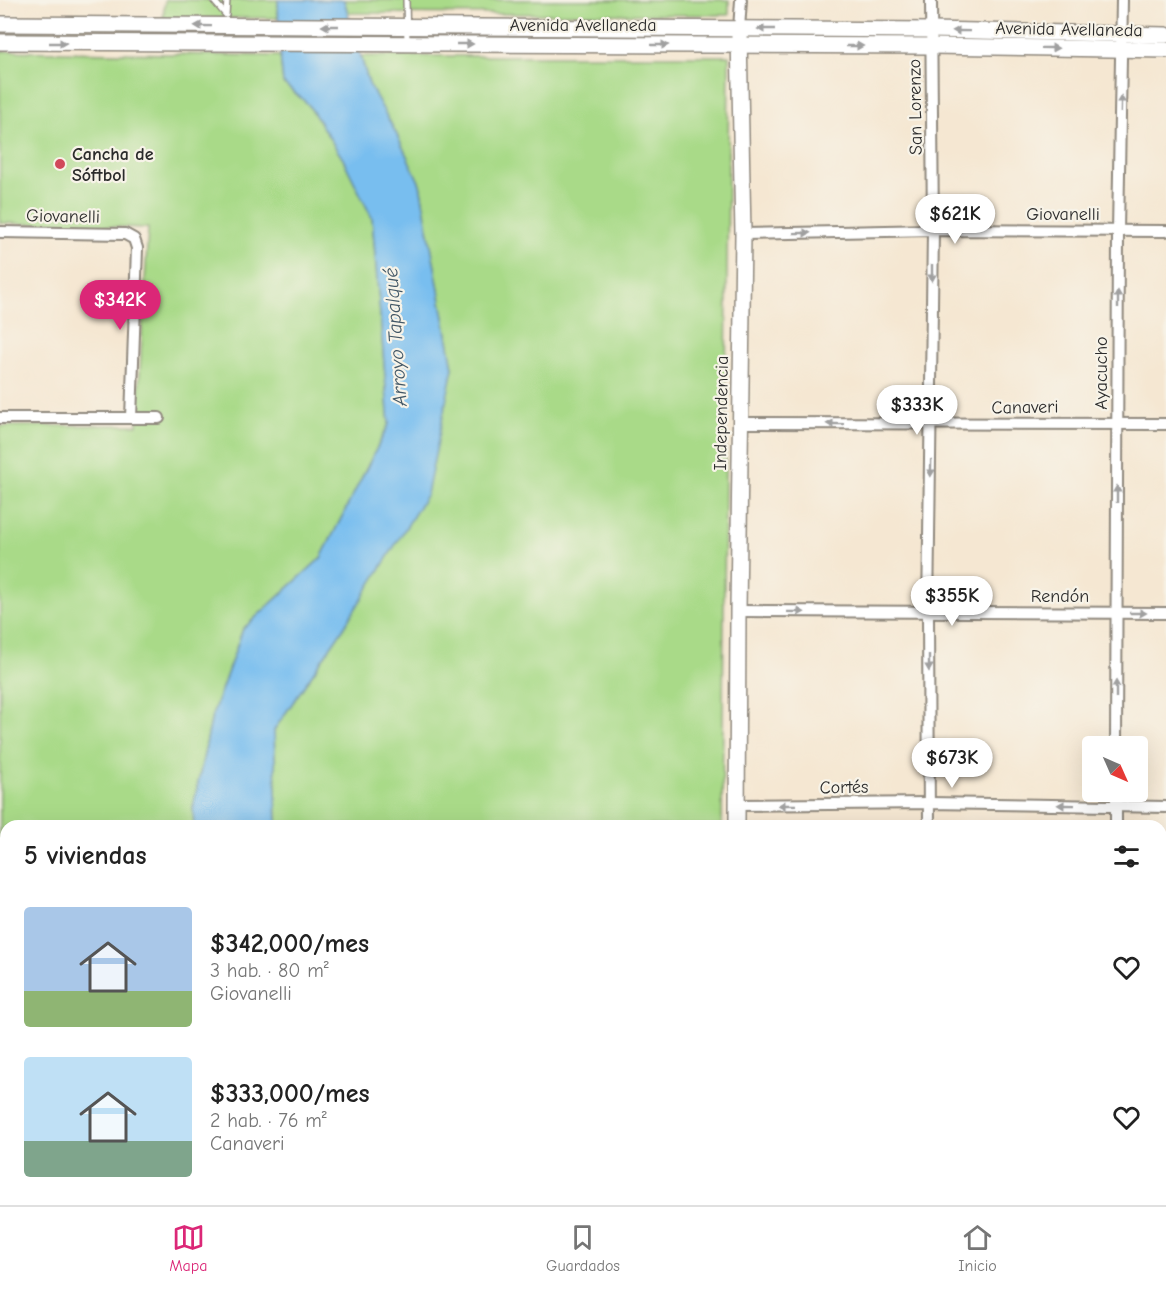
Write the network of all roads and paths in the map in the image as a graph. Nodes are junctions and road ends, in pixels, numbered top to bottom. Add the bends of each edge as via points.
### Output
1 (213, 0) edge
2 (227, 0) edge
3 (406, 0) edge
4 (741, 0) edge
5 (931, 0) edge
6 (1122, 0) edge
7 (227, 21) junction
8 (0, 24) edge
9 (406, 26) junction
10 (740, 29) junction
11 (931, 30) junction
12 (1166, 35) edge
13 (1122, 41) junction
14 (0, 42) edge
15 (232, 44) junction
16 (407, 44) junction
17 (739, 45) junction
18 (931, 46) junction
19 (1166, 50) edge
20 (933, 230) junction
21 (1118, 231) junction
22 (1166, 231) edge
23 (0, 232) edge
24 (743, 234) junction
25 (0, 418) edge
26 (131, 418) junction
27 (159, 418) dead end
28 (740, 423) junction
29 (1118, 423) junction
30 (1166, 424) edge
31 (932, 425) junction
32 (738, 611) junction
33 (928, 613) junction
34 (1117, 613) junction
35 (1166, 613) edge
36 (1116, 736) edge
37 (1116, 802) edge
38 (929, 803) junction
39 (738, 805) junction
40 (1116, 807) junction
41 (1166, 807) edge
42 (737, 820) edge
43 (929, 820) edge
44 (1116, 820) edge

1 - 7 lane
2 - 7 lane
3 - 9 lane
4 - 10 street, Independencia
5 - 11 street, San Lorenzo
6 - 13 street, Ayacucho
7 -> 8 main road, Avenida Avellaneda
9 -> 7 main road, Avenida Avellaneda via 262,27
7 - 15 lane
9 - 10 main road, Avenida Avellaneda
9 - 16 lane
11 -> 10 main road, Avenida Avellaneda
10 - 17 main road, Independencia
13 -> 11 main road, Avenida Avellaneda
11 - 18 street, San Lorenzo
12 - 13 main road, Avenida Avellaneda
18 -> 13 main road, Avenida Avellaneda
13 - 19 main road, Avenida Avellaneda
21 -> 13 street, Ayacucho
14 -> 15 main road, Avenida Avellaneda
15 - 16 main road, Avenida Avellaneda
16 -> 17 main road, Avenida Avellaneda
17 -> 18 main road, Avenida Avellaneda
17 - 24 main road, Independencia
18 - 20 street, San Lorenzo
20 - 21 street, Giovanelli
24 -> 20 street, Giovanelli
20 -> 31 street, San Lorenzo
21 - 22 street, Giovanelli
29 -> 21 street, Ayacucho
23 - 26 street, Giovanelli via 125,234 134,238 137,248
24 - 28 main road, Independencia
25 - 26 street
26 - 27 street
31 -> 28 street, Canaveri
28 - 32 main road, Independencia
29 - 30 street, Canaveri
29 - 31 street, Canaveri
34 -> 29 street, Ayacucho
31 -> 33 street, San Lorenzo
32 -> 33 street, Rendón
32 - 39 main road, Independencia
33 - 34 street, Rendón
33 -> 38 street, San Lorenzo
34 -> 35 street, Rendón
36 -> 34 street, Ayacucho
37 - 40 street
38 -> 39 street, Cortés
40 -> 38 street, Cortés
38 - 43 street, San Lorenzo
39 - 42 main road, Independencia
40 - 41 street, Cortés
40 - 44 street

